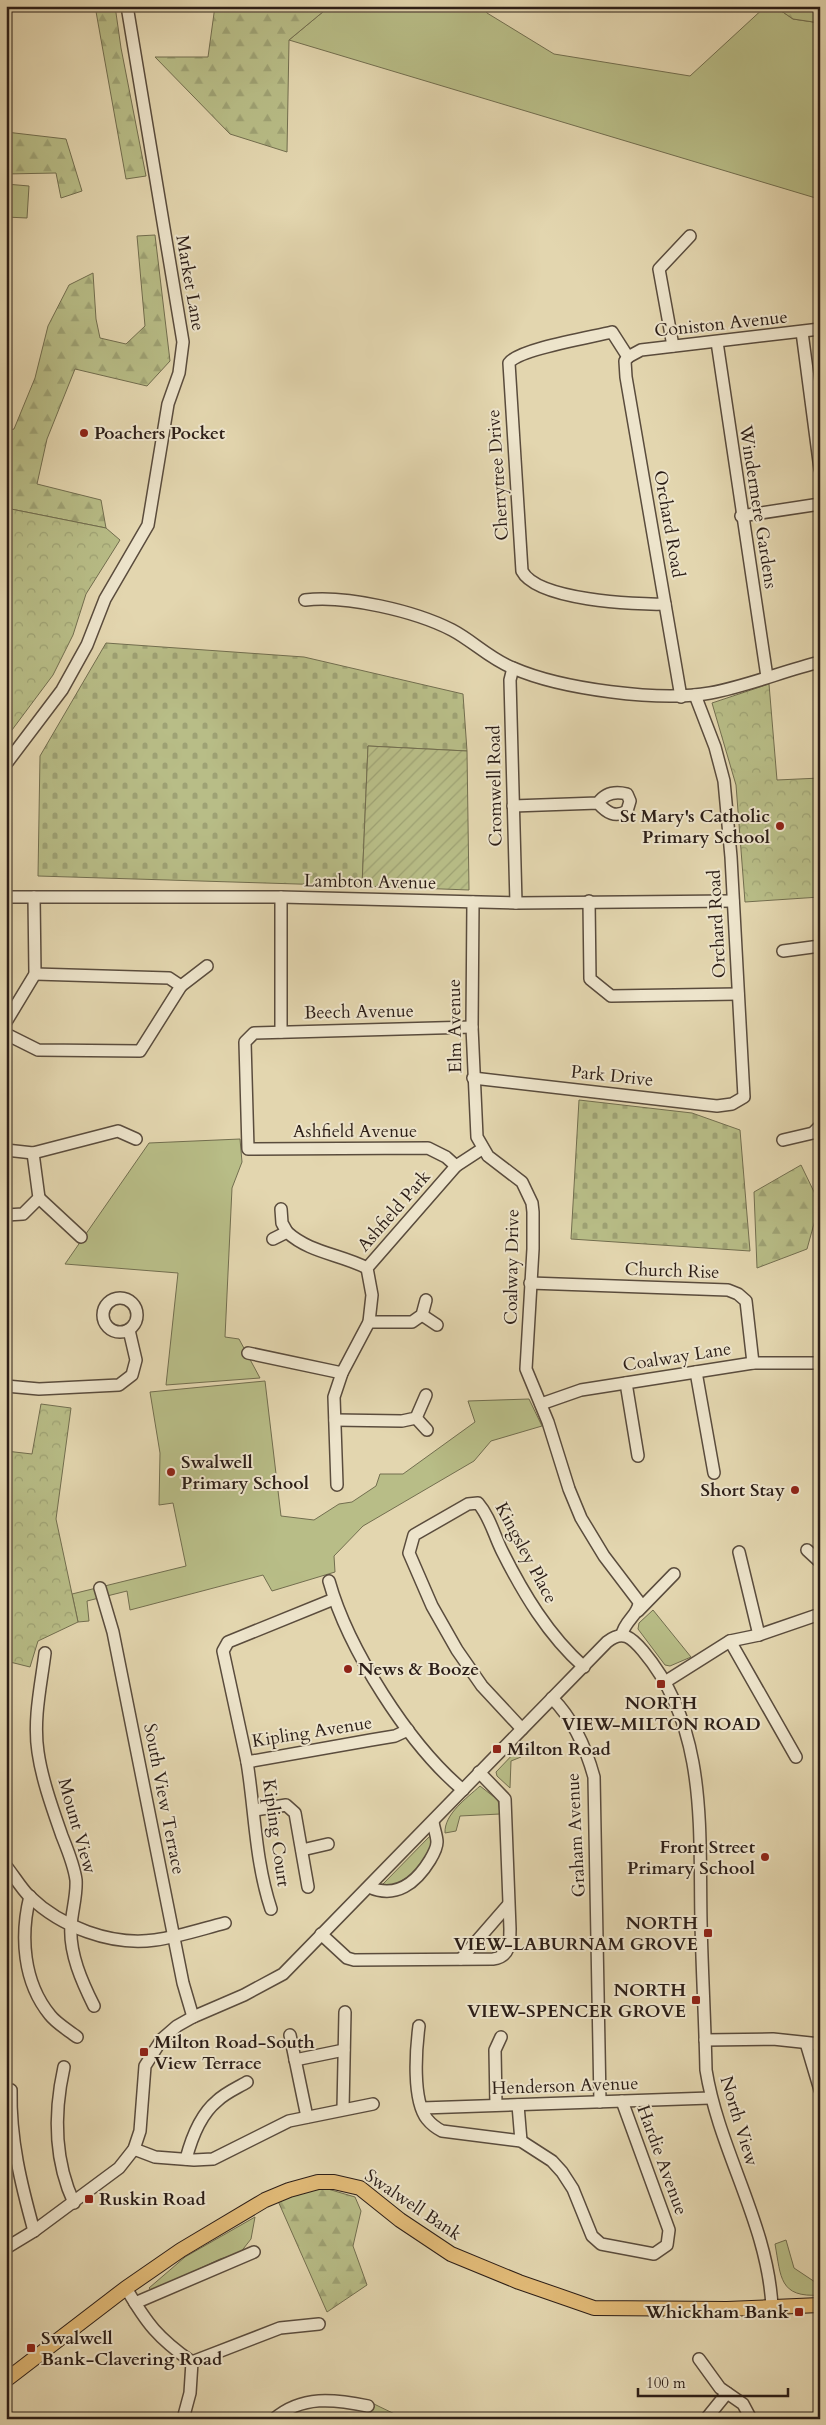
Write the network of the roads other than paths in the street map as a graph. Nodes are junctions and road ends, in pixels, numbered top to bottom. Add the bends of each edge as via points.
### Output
1 (127, 6) edge
2 (690, 236) dead end
3 (820, 329) edge
4 (802, 332) junction
5 (716, 342) junction
6 (673, 346) junction
7 (628, 357) junction
8 (817, 418) edge
9 (820, 470) edge
10 (820, 504) edge
11 (741, 516) junction
12 (305, 600) dead end
13 (665, 604) junction
14 (820, 662) edge
15 (513, 668) junction
16 (767, 677) junction
17 (695, 695) junction
18 (681, 697) junction
19 (6, 764) edge
20 (598, 803) dead end
21 (513, 806) junction
22 (6, 897) edge
23 (34, 897) junction
24 (281, 897) junction
25 (589, 901) junction
26 (733, 901) junction
27 (473, 902) junction
28 (516, 903) junction
29 (820, 946) edge
30 (783, 951) dead end
31 (207, 966) dead end
32 (35, 974) junction
33 (180, 986) junction
34 (738, 994) junction
35 (6, 1022) edge
36 (472, 1027) junction
37 (281, 1032) junction
38 (6, 1034) edge
39 (474, 1078) junction
40 (744, 1097) joint
41 (820, 1126) edge
42 (136, 1139) dead end
43 (783, 1140) dead end
44 (248, 1149) joint
45 (482, 1149) junction
46 (6, 1150) edge
47 (33, 1153) junction
48 (456, 1166) junction
49 (39, 1198) junction
50 (280, 1209) dead end
51 (6, 1215) edge
52 (287, 1232) junction
53 (81, 1237) dead end
54 (273, 1240) dead end
55 (367, 1268) junction
56 (530, 1284) junction
57 (426, 1300) dead end
58 (422, 1315) junction
59 (369, 1322) junction
60 (437, 1325) dead end
61 (129, 1330) dead end
62 (248, 1353) dead end
63 (752, 1363) junction
64 (820, 1363) edge
65 (696, 1372) junction
66 (342, 1373) junction
67 (626, 1383) junction
68 (6, 1386) edge
69 (426, 1395) dead end
70 (542, 1404) junction
71 (416, 1418) junction
72 (335, 1420) junction
73 (427, 1430) dead end
74 (638, 1456) dead end
75 (714, 1472) dead end
76 (338, 1485) dead end
77 (807, 1550) dead end
78 (739, 1552) dead end
79 (820, 1562) edge
80 (674, 1574) dead end
81 (329, 1581) dead end
82 (100, 1588) dead end
83 (334, 1600) junction
84 (638, 1611) junction
85 (820, 1614) edge
86 (622, 1635) junction
87 (759, 1635) junction
88 (730, 1641) junction
89 (45, 1653) dead end
90 (584, 1667) junction
91 (665, 1682) junction
92 (552, 1698) junction
93 (522, 1729) junction
94 (408, 1730) junction
95 (796, 1756) dead end
96 (247, 1762) junction
97 (479, 1772) junction
98 (463, 1790) junction
99 (255, 1810) junction
100 (433, 1822) junction
101 (328, 1844) dead end
102 (302, 1850) junction
103 (6, 1866) edge
104 (308, 1887) dead end
105 (368, 1887) junction
106 (30, 1896) junction
107 (508, 1905) junction
108 (271, 1909) dead end
109 (225, 1923) dead end
110 (71, 1927) junction
111 (321, 1934) junction
112 (174, 1936) junction
113 (461, 1959) junction
114 (94, 2006) dead end
115 (345, 2012) dead end
116 (193, 2017) junction
117 (419, 2026) dead end
118 (290, 2035) dead end
119 (77, 2037) dead end
120 (501, 2037) dead end
121 (705, 2040) junction
122 (806, 2043) junction
123 (820, 2044) edge
124 (344, 2050) junction
125 (295, 2060) junction
126 (64, 2066) dead end
127 (247, 2082) dead end
128 (11, 2090) dead end
129 (820, 2090) edge
130 (710, 2098) junction
131 (622, 2101) junction
132 (600, 2102) junction
133 (373, 2104) dead end
134 (496, 2105) junction
135 (518, 2105) junction
136 (422, 2108) junction
137 (343, 2109) junction
138 (307, 2117) junction
139 (521, 2141) junction
140 (134, 2149) junction
141 (186, 2159) junction
142 (74, 2203) junction
143 (34, 2231) junction
144 (6, 2248) edge
145 (254, 2252) dead end
146 (126, 2288) junction
147 (135, 2303) junction
148 (820, 2305) edge
149 (772, 2307) junction
150 (319, 2324) dead end
151 (699, 2359) dead end
152 (192, 2362) junction
153 (6, 2380) edge
154 (727, 2393) junction
155 (368, 2406) dead end
156 (183, 2419) edge
157 (274, 2419) edge
158 (706, 2419) edge
159 (752, 2419) edge

1 - 19 street, Market Lane via 183,342 179,373 168,404 148,525 104,599 87,645 62,690
2 - 6 street via 659,269
3 - 4 street, Coniston Avenue
4 - 5 street, Coniston Avenue
4 - 8 street
5 - 6 street, Coniston Avenue
5 - 11 street, Windermere Gardens
6 - 7 street, Coniston Avenue via 641,350
7 - 13 street, Orchard Road via 626,377
7 - 13 street, Cherrytree Drive via 612,332 528,352 512,358 509,363 522,572 529,580 576,597 613,603
8 - 9 street
10 - 11 street
11 - 16 street, Windermere Gardens
12 - 15 street via 346,601 430,619
13 - 18 street, Orchard Road
14 - 16 street
15 - 18 street via 554,682 645,696
15 - 21 street, Cromwell Road via 510,680
16 - 17 street
17 - 18 street
17 - 26 street, Orchard Road via 724,781
20 - 21 street
21 - 28 street, Cromwell Road
22 - 23 street, Lambton Avenue
23 - 24 street, Lambton Avenue
23 - 32 street
24 - 27 street, Lambton Avenue
24 - 37 street
25 - 26 street, Lambton Avenue
25 - 28 street, Lambton Avenue
25 - 34 street via 590,979 611,996
26 - 34 street, Orchard Road
27 - 28 street, Lambton Avenue
27 - 36 street, Elm Avenue
29 - 30 street
31 - 33 street
32 - 33 street via 169,978
32 - 35 street
33 - 38 street via 140,1051 38,1050
34 - 40 street, Orchard Road
36 - 37 street, Beech Avenue
36 - 39 street, Elm Avenue
37 - 44 street, Beech Avenue via 254,1032 245,1042
39 - 40 street, Park Drive via 717,1106 732,1104
39 - 45 street, Elm Avenue via 477,1137
41 - 43 street via 813,1133
42 - 47 street via 118,1131
44 - 48 street, Ashfield Avenue via 428,1148
45 - 48 street, Ashfield Park
45 - 56 street, Coalway Drive via 522,1182 532,1203 534,1231
46 - 47 street
47 - 49 street
48 - 55 street, Ashfield Park
49 - 51 street via 23,1214
49 - 53 street
50 - 52 street
52 - 54 street
52 - 55 street via 307,1247 349,1258
55 - 59 street, Ashfield Park via 372,1295
56 - 63 street, Church Rise via 728,1290 746,1301
56 - 70 street, Coalway Drive via 526,1369
57 - 58 street
58 - 59 street via 412,1322
58 - 60 street
59 - 66 street, Ashfield Park
61 - 68 street via 136,1360 132,1375 119,1385 39,1390
62 - 66 street
63 - 64 street, Coalway Lane
63 - 65 street, Coalway Lane
65 - 67 street, Coalway Lane
65 - 75 street
66 - 72 street, Ashfield Park via 334,1397
67 - 70 street, Coalway Lane via 581,1390
67 - 74 street
69 - 71 street
70 - 84 street, Coalway Drive via 581,1518 604,1556 638,1600
71 - 72 street via 402,1421
71 - 73 street
72 - 76 street, Ashfield Park
77 - 79 street
78 - 87 street
80 - 84 street
81 - 83 street
82 - 112 street, South View Terrace via 113,1632
83 - 94 street via 368,1668
83 - 96 street, Kipling Avenue via 228,1642 223,1651
84 - 86 street via 626,1623
85 - 87 street
86 - 90 street via 614,1636
86 - 91 street, North View via 632,1638
87 - 88 street
88 - 91 street
88 - 95 street
89 - 110 street, Mount View via 38,1701 38,1752 76,1880
90 - 92 street
90 - 93 street, Kingsley Place via 530,1602 486,1512 478,1503 468,1504 414,1535 409,1553 432,1606 482,1686
91 - 121 street, North View via 680,1714 693,1755
92 - 93 street
92 - 132 street, Graham Avenue via 575,1727 594,1777
93 - 97 street
94 - 96 street, Kipling Avenue via 395,1736
94 - 98 street
96 - 99 street, Kipling Court
97 - 98 street
97 - 107 street via 505,1799
98 - 100 street
99 - 102 street via 286,1805 295,1813
99 - 108 street, Kipling Court via 253,1825
100 - 105 street
100 - 105 street via 437,1843 420,1876 392,1891 380,1892
101 - 102 street
102 - 104 street
103 - 106 street
105 - 111 street
106 - 110 street
106 - 119 street via 24,1922 25,1952 34,1989 50,2016
107 - 113 street
107 - 113 street via 509,1946 499,1958
109 - 112 street
110 - 112 street via 115,1938 154,1940
110 - 114 street, Mount View via 79,1976
111 - 113 street via 354,1960
111 - 116 street via 283,1974
112 - 116 street, South View Terrace
115 - 124 street
116 - 140 street via 162,2039 145,2066 140,2131
117 - 136 street via 418,2093
118 - 125 street
120 - 134 street via 495,2050
121 - 122 street via 774,2039
121 - 130 street, North View
122 - 123 street
122 - 129 street
124 - 125 street
124 - 137 street
125 - 138 street
126 - 142 street via 58,2093 59,2148 64,2180
127 - 141 street via 210,2107 190,2144
128 - 143 street via 10,2122
130 - 131 street, Henderson Avenue
130 - 149 street, North View via 764,2252 771,2282
131 - 132 street, Henderson Avenue
131 - 139 street, Hardie Avenue via 669,2230 667,2245 654,2254 600,2244 592,2236 573,2189 562,2172 552,2161
132 - 135 street, Henderson Avenue
133 - 137 street
134 - 135 street, Henderson Avenue
134 - 136 street, Henderson Avenue
135 - 139 street
136 - 139 street, Hardie Avenue via 426,2118 442,2131
137 - 138 street
138 - 141 street via 289,2121 213,2159
140 - 141 street via 155,2157
140 - 142 street via 119,2168
142 - 143 street
143 - 144 street
145 - 147 street
146 - 147 street
146 - 149 main road, Swalwell Bank via 181,2250 265,2200 318,2182 334,2182 360,2188 451,2254 594,2308
146 - 153 main road, Swalwell Bank
147 - 152 street via 165,2343
148 - 149 main road, Swalwell Bank
150 - 152 street via 280,2328
151 - 154 street
152 - 156 street via 190,2393
154 - 158 street
154 - 159 street via 743,2404
155 - 157 street via 311,2400 285,2409

